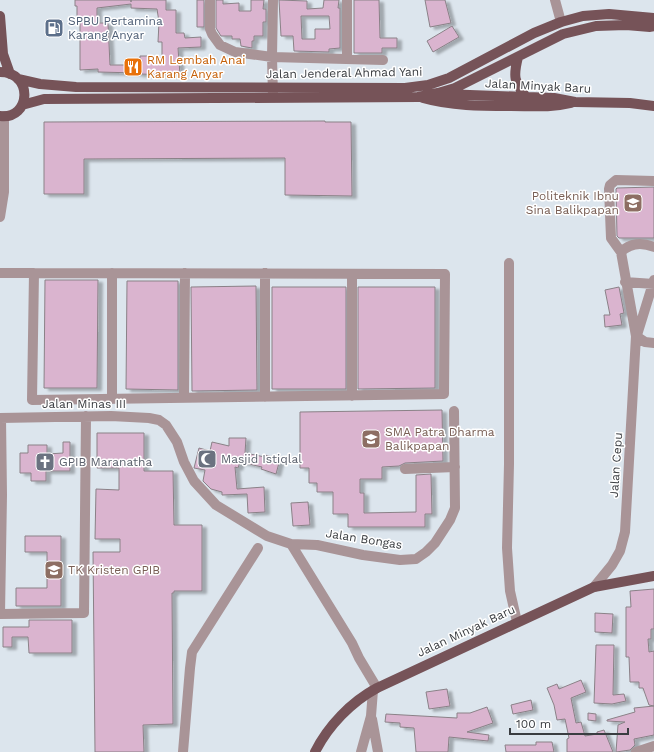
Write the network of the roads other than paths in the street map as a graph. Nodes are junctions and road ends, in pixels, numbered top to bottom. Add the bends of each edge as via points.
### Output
1 (210, 0) edge
2 (274, 0) edge
3 (347, 0) edge
4 (555, 0) edge
5 (0, 16) edge
6 (654, 18) edge
7 (561, 22) junction
8 (654, 26) edge
9 (518, 57) junction
10 (272, 59) junction
11 (347, 59) junction
12 (383, 60) dead end
13 (10, 75) edge
14 (423, 86) junction
15 (273, 87) junction
16 (302, 93) junction
17 (438, 93) junction
18 (418, 97) junction
19 (526, 97) junction
20 (273, 98) junction
21 (575, 102) junction
22 (22, 105) junction
23 (654, 106) edge
24 (2, 116) edge
25 (654, 181) edge
26 (0, 217) edge
27 (654, 247) edge
28 (621, 252) junction
29 (509, 263) dead end
30 (0, 273) edge
31 (34, 273) junction
32 (112, 273) junction
33 (185, 273) junction
34 (265, 273) junction
35 (352, 274) junction
36 (654, 280) edge
37 (625, 282) junction
38 (654, 284) edge
39 (636, 336) junction
40 (654, 343) edge
41 (352, 396) junction
42 (265, 397) junction
43 (184, 398) junction
44 (112, 399) junction
45 (454, 411) dead end
46 (86, 416) junction
47 (1, 418) edge
48 (166, 425) joint
49 (455, 467) junction
50 (405, 469) dead end
51 (291, 544) junction
52 (258, 548) dead end
53 (654, 576) edge
54 (594, 587) junction
55 (517, 622) junction
56 (375, 689) junction
57 (371, 716) junction
58 (654, 746) edge
59 (183, 752) edge
60 (315, 752) edge
61 (361, 752) edge
62 (378, 752) edge
63 (636, 752) edge

1 - 10 street via 210,29 220,44 235,52
2 - 10 street
3 - 11 street
4 - 7 street
5 - 13 main road via 3,54
6 - 7 main road, Jalan Jenderal Ahmad Yani via 609,14 583,16
7 - 14 main road, Jalan Jenderal Ahmad Yani via 534,33 449,78
8 - 9 main road, Jalan Jenderal Ahmad Yani via 596,26 563,34
9 - 17 main road, Jalan Jenderal Ahmad Yani via 455,88
9 - 19 main road via 514,75 516,84
10 - 11 street
10 - 15 street
11 - 12 street
13 - 15 main road, Jalan Jenderal Ahmad Yani via 40,84 76,87
13 - 22 main road via 24,88
14 - 16 main road, Jalan Jenderal Ahmad Yani
14 - 17 main road, Jalan Minyak Baru
15 - 16 main road, Jalan Jenderal Ahmad Yani
15 - 20 street
16 - 18 main road, Jalan Jenderal Ahmad Yani
16 - 20 main road, Jalan Jenderal Ahmad Yani
17 - 18 main road, Jalan Jenderal Ahmad Yani
17 - 19 main road, Jalan Minyak Baru
18 - 21 main road via 474,105 555,107
19 - 21 main road, Jalan Minyak Baru
20 - 22 main road, Jalan Jenderal Ahmad Yani via 44,99
21 - 23 main road, Jalan Minyak Baru
22 - 24 main road, Jalan Jenderal Ahmad Yani via 14,113
24 - 26 street via 4,192
25 - 28 street, Jalan Cepu via 619,180 610,185 610,233 612,242
27 - 28 street via 636,244 626,247
28 - 37 street, Jalan Cepu
29 - 55 street via 507,548 510,591
30 - 31 street
31 - 32 street
31 - 44 street via 32,400
32 - 33 street
32 - 44 street
33 - 34 street
33 - 43 street
34 - 35 street
34 - 42 street
35 - 41 street
35 - 41 street via 445,274 444,394
36 - 38 street, Jalan Cepu
37 - 38 street
37 - 39 street, Jalan Cepu
38 - 39 street, Jalan Cepu
39 - 40 street via 645,342
39 - 54 street, Jalan Cepu via 624,532 620,551
41 - 42 street
42 - 43 street
43 - 44 street
45 - 49 street, Jalan Bongas
46 - 47 street, Jalan Minas III
46 - 47 street via 84,613 0,614
46 - 48 street, Jalan Minas III via 149,418
48 - 51 street, Jalan Bongas via 177,442 194,482 216,505 267,536
49 - 50 street
49 - 51 street, Jalan Bongas via 455,508 450,520 435,543 416,558 400,560 318,545
51 - 56 street via 352,643
52 - 59 street via 192,652
53 - 54 main road, Jalan Minyak Baru
54 - 55 main road, Jalan Minyak Baru
55 - 56 main road, Jalan Minyak Baru
56 - 57 street
56 - 60 main road, Jalan Minyak Baru via 347,710 321,740
57 - 61 street
57 - 62 street
58 - 63 street

